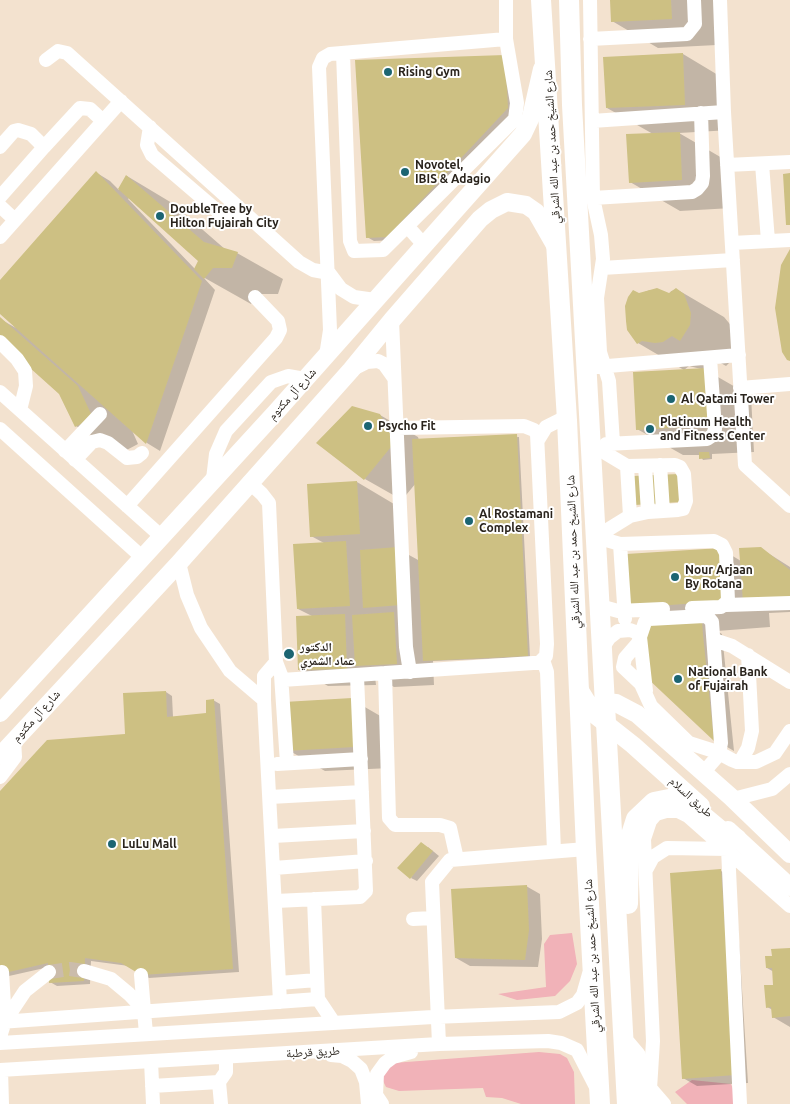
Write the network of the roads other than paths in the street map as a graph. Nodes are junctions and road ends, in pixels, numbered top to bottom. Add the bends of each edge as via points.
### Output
1 (506, 0) edge
2 (542, 0) edge
3 (569, 0) edge
4 (590, 0) edge
5 (694, 0) edge
6 (720, 0) edge
7 (506, 39) junction
8 (590, 39) junction
9 (546, 52) junction
10 (343, 53) junction
11 (46, 60) dead end
12 (121, 101) junction
13 (582, 105) junction
14 (724, 112) junction
15 (701, 113) junction
16 (103, 121) junction
17 (592, 121) junction
18 (150, 128) junction
19 (0, 147) edge
20 (44, 147) junction
21 (790, 162) edge
22 (762, 164) junction
23 (727, 165) junction
24 (0, 197) edge
25 (593, 198) junction
26 (349, 201) junction
27 (326, 202) junction
28 (0, 206) edge
29 (245, 213) junction
30 (450, 216) junction
31 (15, 220) junction
32 (408, 227) junction
33 (0, 237) edge
34 (790, 240) edge
35 (768, 241) junction
36 (460, 242) junction
37 (732, 244) junction
38 (424, 245) junction
39 (558, 249) junction
40 (732, 260) junction
41 (602, 268) junction
42 (329, 272) junction
43 (255, 297) dead end
44 (374, 300) junction
45 (392, 320) junction
46 (0, 342) edge
47 (739, 355) junction
48 (326, 356) junction
49 (710, 358) junction
50 (596, 367) junction
51 (351, 370) junction
52 (395, 378) junction
53 (305, 379) junction
54 (790, 384) edge
55 (740, 388) junction
56 (230, 390) junction
57 (0, 392) edge
58 (248, 407) junction
59 (20, 410) junction
60 (100, 414) dead end
61 (568, 420) junction
62 (398, 428) junction
63 (0, 429) edge
64 (538, 440) junction
65 (613, 443) junction
66 (591, 450) junction
67 (142, 453) dead end
68 (70, 455) junction
69 (627, 466) junction
70 (645, 466) junction
71 (660, 466) junction
72 (213, 479) junction
73 (249, 482) junction
74 (570, 490) junction
75 (127, 506) junction
76 (790, 506) edge
77 (663, 511) junction
78 (648, 512) junction
79 (630, 516) junction
80 (162, 537) junction
81 (596, 537) junction
82 (620, 544) junction
83 (143, 558) junction
84 (179, 563) junction
85 (105, 601) junction
86 (790, 603) edge
87 (726, 605) junction
88 (600, 609) junction
89 (625, 615) junction
90 (648, 619) junction
91 (641, 635) junction
92 (714, 640) junction
93 (603, 647) junction
94 (748, 655) junction
95 (543, 660) junction
96 (276, 662) junction
97 (410, 672) junction
98 (385, 673) junction
99 (604, 674) junction
100 (357, 676) junction
101 (282, 680) junction
102 (790, 682) edge
103 (264, 700) junction
104 (648, 702) junction
105 (0, 713) edge
106 (592, 713) junction
107 (32, 719) junction
108 (606, 724) junction
109 (790, 731) edge
110 (14, 739) junction
111 (582, 752) junction
112 (719, 753) junction
113 (0, 756) edge
114 (361, 759) junction
115 (740, 762) junction
116 (287, 763) junction
117 (268, 764) junction
118 (703, 773) junction
119 (790, 774) edge
120 (2, 780) edge
121 (362, 792) junction
122 (270, 797) junction
123 (733, 799) junction
124 (364, 831) junction
125 (273, 836) junction
126 (733, 844) junction
127 (586, 849) junction
128 (554, 851) junction
129 (790, 854) edge
130 (457, 859) junction
131 (366, 861) junction
132 (274, 868) junction
133 (646, 870) junction
134 (790, 887) edge
135 (314, 899) junction
136 (276, 901) junction
137 (790, 906) edge
138 (433, 918) junction
139 (413, 919) dead end
140 (593, 960) junction
141 (619, 963) junction
142 (84, 971) tunnel mouth
143 (2, 972) dead end
144 (48, 972) tunnel mouth
145 (141, 975) dead end
146 (317, 980) junction
147 (279, 983) junction
148 (318, 999) junction
149 (280, 1002) junction
150 (621, 1003) junction
151 (145, 1011) junction
152 (438, 1016) junction
153 (2, 1022) edge
154 (334, 1023) junction
155 (146, 1034) junction
156 (0, 1037) edge
157 (623, 1040) junction
158 (0, 1043) edge
159 (436, 1044) junction
160 (305, 1052) junction
161 (226, 1057) junction
162 (150, 1061) junction
163 (0, 1070) edge
164 (219, 1082) junction
165 (152, 1086) junction
166 (646, 1090) edge
167 (599, 1100) edge
168 (2, 1104) edge
169 (153, 1104) edge
170 (221, 1104) edge
171 (368, 1104) edge
172 (382, 1104) edge
173 (627, 1104) edge
174 (664, 1104) edge
175 (740, 1104) edge

1 - 7 street
2 - 9 highway, شارع الشيخ حمد بن عبد الله الشرقي
3 - 13 highway, شارع الشيخ حمد بن عبد الله الشرقي
4 - 8 street
5 - 8 street via 695,24 687,34
6 - 14 street
7 - 10 street
7 - 32 street via 517,103 515,119
8 - 13 street
9 - 30 main road, شارع آل مكتوم via 531,117 523,134
9 - 39 highway, شارع الشيخ حمد بن عبد الله الشرقي
10 - 26 street
10 - 27 street via 330,54 319,67
11 - 12 street via 55,52 65,51
12 - 16 street
12 - 18 street
13 - 17 street
13 - 50 highway, شارع الشيخ حمد بن عبد الله الشرقي
14 - 15 street
14 - 23 street
15 - 17 street
15 - 25 street via 703,176 697,189 692,192
16 - 20 street via 90,109 80,108
16 - 31 street
17 - 25 street
18 - 29 street
18 - 29 street via 147,145 152,155 222,216
19 - 20 street via 18,130 30,134
20 - 24 street
21 - 22 street
22 - 23 street
22 - 35 street
23 - 37 street
25 - 41 street via 603,247
26 - 27 street
26 - 32 street via 350,241 354,251 383,250
27 - 42 street
28 - 31 street
29 - 42 street via 306,267
30 - 36 main road via 462,221
30 - 38 main road, شارع آل مكتوم
31 - 33 street
32 - 38 street
34 - 35 street
35 - 37 street
36 - 39 main road, شارع آل مكتوم via 491,210 514,202 536,212
36 - 45 main road, شارع آل مكتوم
37 - 40 street
38 - 44 main road, شارع آل مكتوم
39 - 61 highway, شارع الشيخ حمد بن عبد الله الشرقي
40 - 41 street
40 - 47 street
41 - 50 street via 597,298 600,352
42 - 44 street via 342,289 354,296
42 - 48 street via 330,330
43 - 56 street via 276,317 280,330
44 - 48 main road, شارع آل مكتوم
45 - 51 main road, شارع آل مكتوم
45 - 52 street
46 - 59 street via 25,371 26,386
47 - 49 street
47 - 55 street
48 - 53 main road, شارع آل مكتوم
49 - 50 street
49 - 65 street via 713,435 707,439
50 - 65 street via 609,381
50 - 66 highway, شارع الشيخ حمد بن عبد الله الشرقي
51 - 52 street via 367,362 378,361
51 - 73 main road, شارع آل مكتوم
52 - 62 street
53 - 58 street via 288,376 271,382
53 - 72 main road, شارع آل مكتوم
54 - 55 street
55 - 76 street via 745,465
56 - 58 street
56 - 75 street
57 - 59 street
58 - 72 street via 220,442
59 - 68 street
60 - 68 street
61 - 64 street via 552,423
61 - 74 highway, شارع الشيخ حمد بن عبد الله الشرقي
62 - 64 street via 524,426 534,430
62 - 97 street via 406,647
63 - 83 street
64 - 95 street via 548,644
65 - 66 street
66 - 69 street via 602,451
66 - 81 highway, شارع الشيخ حمد بن عبد الله الشرقي
67 - 68 street via 128,458 100,440
68 - 75 street
69 - 70 street
69 - 79 street
70 - 71 street
70 - 78 street
71 - 77 street
71 - 77 street via 680,467 684,474 686,501 683,509
72 - 80 main road, شارع آل مكتوم
73 - 84 main road, شارع آل مكتوم
73 - 96 street via 269,503
74 - 99 highway via 576,503 578,523 588,683 600,685
74 - 106 highway, شارع الشيخ حمد بن عبد الله الشرقي via 579,689
75 - 80 street
77 - 78 street
78 - 79 street
79 - 81 street
80 - 83 main road, شارع آل مكتوم
81 - 82 street
81 - 88 highway, شارع الشيخ حمد بن عبد الله الشرقي
82 - 87 street via 718,542 726,553
82 - 89 street
83 - 85 main road, شارع آل مكتوم
84 - 103 street via 187,595 201,628 230,671
84 - 107 main road, شارع آل مكتوم
85 - 105 main road, شارع آل مكتوم
85 - 107 main road via 85,635 20,705 20,717
86 - 87 street
87 - 89 street
88 - 89 street
88 - 93 highway, شارع الشيخ حمد بن عبد الله الشرقي
89 - 90 street
90 - 91 street
90 - 92 street via 708,616
91 - 93 street via 630,630 618,631
91 - 104 street
91 - 104 street via 623,664 626,672 641,684
92 - 94 street
92 - 112 street
93 - 99 highway, شارع الشيخ حمد بن عبد الله الشرقي
94 - 102 street
94 - 115 street via 752,731
95 - 97 street
95 - 128 street via 548,672
96 - 101 street
96 - 103 street via 264,676
97 - 98 street
98 - 100 street
98 - 130 street via 389,818 396,825 450,828
99 - 106 highway, شارع الشيخ حمد بن عبد الله الشرقي
100 - 101 street
100 - 114 street
101 - 116 street
103 - 117 street
104 - 112 street via 689,743
106 - 108 highway, شارع الشيخ حمد بن عبد الله الشرقي
106 - 111 highway, شارع الشيخ حمد بن عبد الله الشرقي
106 - 118 main road, طريق السلام via 616,703 638,714
107 - 110 main road, شارع آل مكتوم
108 - 126 main road, طريق السلام via 634,746
108 - 141 highway, شارع الشيخ حمد بن عبد الله الشرقي
109 - 115 street via 769,757 756,762
110 - 113 main road, شارع آل مكتوم
110 - 120 street via 15,758
111 - 127 highway, شارع الشيخ حمد بن عبد الله الشرقي
111 - 141 highway via 590,741 599,746 607,907
112 - 115 street
112 - 118 street
114 - 116 street
114 - 121 street
116 - 117 street
117 - 122 street
118 - 123 main road, طريق السلام
119 - 123 street via 772,789
121 - 122 street
121 - 124 street
122 - 125 street
123 - 129 main road, طريق السلام
124 - 125 street
124 - 131 street
125 - 132 street
126 - 133 street via 667,848 653,857
126 - 133 street via 682,812 663,811 652,818 645,830
126 - 134 main road, طريق السلام
126 - 137 street
126 - 150 highway via 685,801 674,798 654,802 640,813 629,841 628,944
126 - 175 street via 731,879
127 - 128 street
127 - 140 highway, شارع الشيخ حمد بن عبد الله الشرقي
128 - 130 street
130 - 138 street via 445,864 432,882
131 - 132 street
131 - 135 street via 364,895
132 - 136 street
133 - 166 street via 652,1041
135 - 136 street
135 - 146 street
136 - 147 street
138 - 139 street
138 - 152 street
140 - 152 street via 583,995 577,1003 559,1012
140 - 167 highway, شارع الشيخ حمد بن عبد الله الشرقي
141 - 150 highway, شارع الشيخ حمد بن عبد الله الشرقي
142 - 151 street via 111,979
143 - 153 street
144 - 153 street via 25,991
145 - 151 street
146 - 147 street
146 - 148 street
147 - 149 street
148 - 149 street
148 - 154 street
149 - 151 street
150 - 157 highway, شارع الشيخ حمد بن عبد الله الشرقي
151 - 153 street
151 - 155 street
152 - 154 street
152 - 159 street
153 - 156 street
154 - 155 street
155 - 158 street
157 - 166 highway via 636,1056
157 - 173 highway, شارع الشيخ حمد بن عبد الله الشرقي
159 - 160 street, طريق قرطبة
159 - 167 street, طريق قرطبة via 562,1043 577,1050
159 - 172 street via 393,1057 385,1063 375,1084 376,1095
160 - 161 street, طريق قرطبة
160 - 171 street via 342,1056 352,1061 361,1069 366,1082
161 - 162 street, طريق قرطبة
161 - 164 street via 226,1072
162 - 163 street, طريق قرطبة
162 - 165 street
163 - 168 street
164 - 165 street
164 - 170 street
165 - 169 street
166 - 174 street

